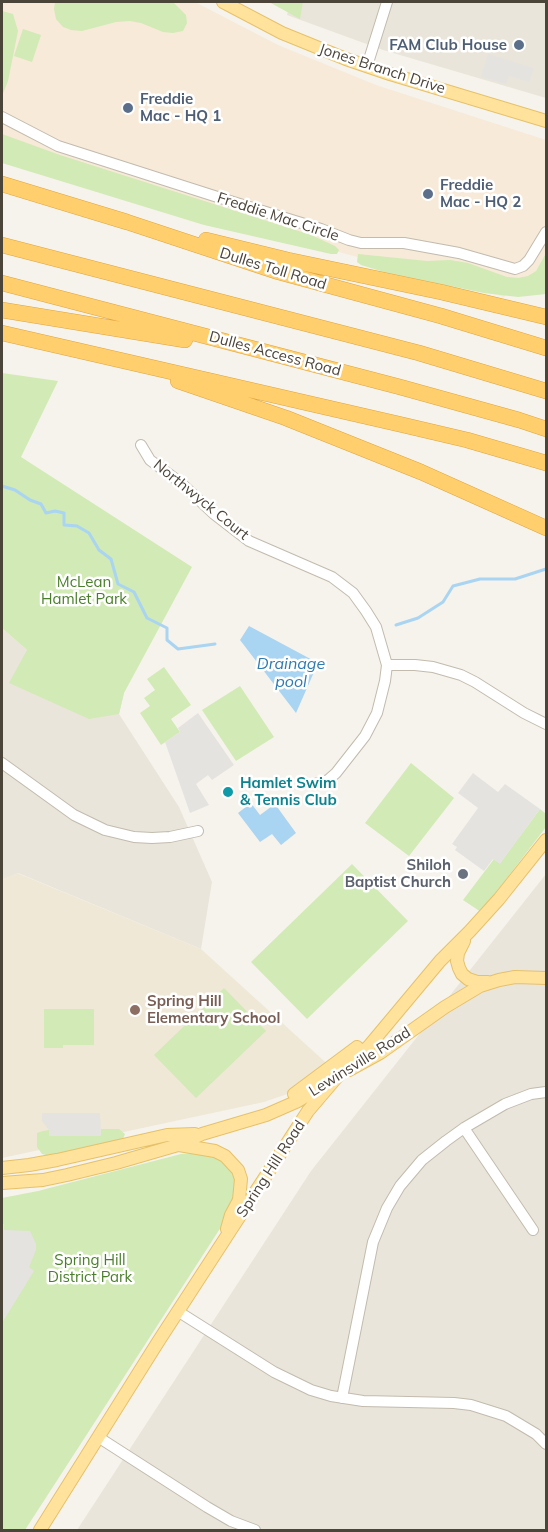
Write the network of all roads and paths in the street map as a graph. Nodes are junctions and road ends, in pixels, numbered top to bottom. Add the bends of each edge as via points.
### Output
1 (223, 2) edge
2 (387, 2) edge
3 (367, 66) junction
4 (2, 117) edge
5 (546, 121) edge
6 (2, 184) edge
7 (127, 222) junction
8 (546, 232) edge
9 (2, 245) edge
10 (2, 283) edge
11 (2, 310) edge
12 (546, 317) edge
13 (2, 333) edge
14 (546, 348) edge
15 (104, 356) junction
16 (294, 359) junction
17 (546, 391) edge
18 (546, 429) edge
19 (141, 446) dead end
20 (546, 463) edge
21 (546, 528) edge
22 (387, 665) junction
23 (546, 724) edge
24 (2, 763) edge
25 (315, 784) dead end
26 (198, 831) dead end
27 (546, 840) edge
28 (470, 931) junction
29 (546, 978) edge
30 (489, 982) junction
31 (396, 1012) junction
32 (337, 1077) junction
33 (546, 1092) edge
34 (266, 1115) junction
35 (464, 1128) junction
36 (202, 1134) junction
37 (133, 1142) junction
38 (178, 1145) junction
39 (116, 1163) junction
40 (29, 1165) junction
41 (2, 1168) edge
42 (16, 1182) junction
43 (2, 1183) edge
44 (533, 1230) dead end
45 (220, 1248) junction
46 (178, 1312) junction
47 (342, 1398) junction
48 (98, 1437) junction
49 (546, 1444) edge
50 (40, 1530) edge
51 (255, 1530) edge

1 - 3 main road, Jones Branch Drive via 320,50
2 - 3 street
3 - 5 main road, Jones Branch Drive
4 - 8 street, Freddie Mac Circle via 58,147 361,243 404,243 515,269 529,260
6 - 7 highway, Dulles Toll Road
7 - 12 highway
7 - 14 highway, Dulles Toll Road via 275,271
9 - 17 highway via 418,353
10 - 16 highway, Dulles Access Road
11 - 16 highway
13 - 15 highway
15 - 20 highway via 404,424
15 - 21 highway via 286,418 422,472
16 - 18 highway, Dulles Access Road
19 - 22 street, Northwyck Court via 150,460 249,541 332,577 353,593 376,627
22 - 23 street via 433,667 461,675
22 - 25 street, Northwyck Court via 372,725 336,773
24 - 26 street via 74,815 105,830 152,838
27 - 28 main road, Spring Hill Road
28 - 30 main road via 458,952 459,968 468,979
28 - 31 main road, Spring Hill Road
29 - 30 main road, Lewinsville Road via 515,977
30 - 32 main road, Lewinsville Road
31 - 32 main road, Spring Hill Road
31 - 34 main road via 353,1052
32 - 34 main road, Lewinsville Road
32 - 45 main road, Spring Hill Road via 308,1111
33 - 35 street via 505,1104
34 - 36 main road, Lewinsville Road
35 - 44 street
35 - 47 street via 422,1160 405,1179 379,1225
36 - 37 main road, Lewinsville Road via 167,1135
36 - 38 main road, Lewinsville Road
37 - 39 main road via 128,1154
37 - 40 main road, Lewinsville Road
38 - 39 main road, Lewinsville Road
38 - 45 main road via 215,1151 238,1170 239,1200
39 - 42 main road, Lewinsville Road via 43,1180
40 - 41 main road, Lewinsville Road
40 - 42 main road
42 - 43 main road, Lewinsville Road
45 - 46 main road, Spring Hill Road
46 - 47 street via 292,1382
46 - 48 main road, Spring Hill Road
47 - 49 street via 471,1405 506,1416
48 - 50 main road, Spring Hill Road
48 - 51 street via 207,1507

